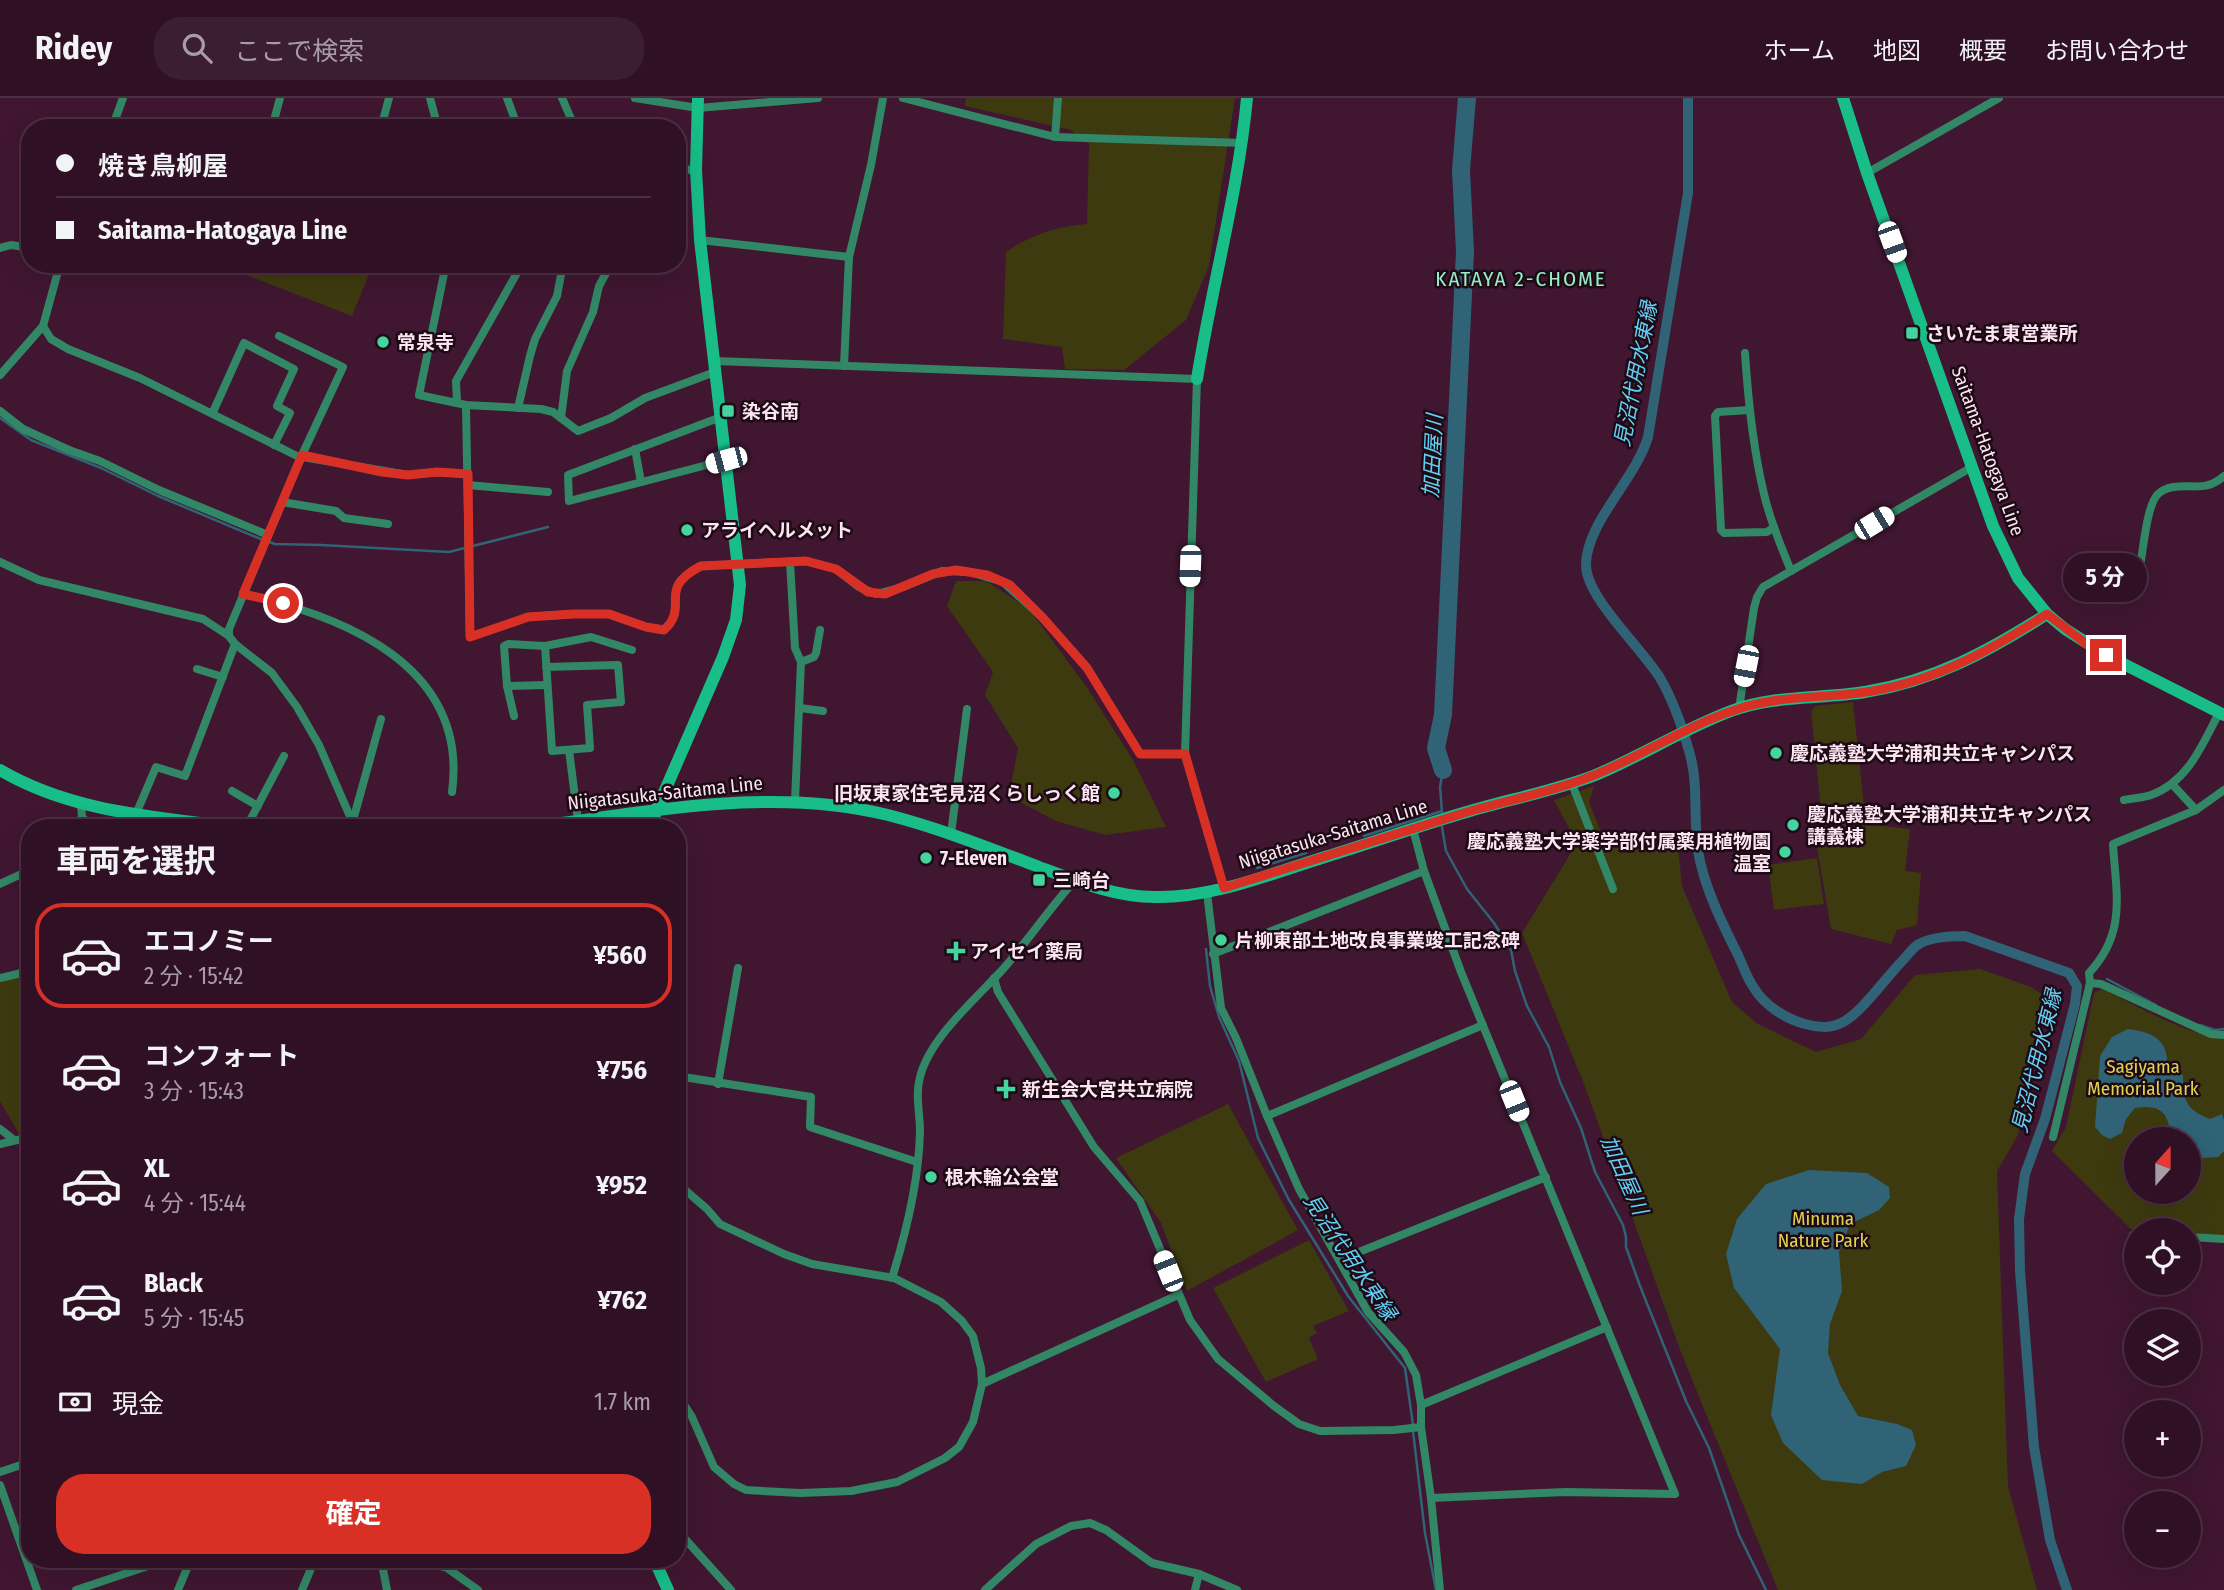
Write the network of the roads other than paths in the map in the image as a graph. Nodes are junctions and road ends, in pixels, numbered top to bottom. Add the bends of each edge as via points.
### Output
1 (123, 98) edge
2 (280, 98) edge
3 (389, 98) edge
4 (430, 98) edge
5 (507, 98) edge
6 (562, 98) edge
7 (635, 98) edge
8 (818, 98) edge
9 (883, 98) edge
10 (903, 98) edge
11 (1058, 98) edge
12 (1247, 98) edge
13 (1843, 98) edge
14 (1999, 98) edge
15 (698, 103) edge
16 (115, 119) edge
17 (274, 119) edge
18 (383, 119) edge
19 (436, 119) edge
20 (515, 119) edge
21 (571, 119) edge
22 (1055, 137) junction
23 (1243, 143) junction
24 (686, 169) edge
25 (696, 170) junction
26 (1867, 173) junction
27 (700, 240) junction
28 (21, 247) edge
29 (0, 248) edge
30 (849, 257) junction
31 (58, 273) edge
32 (444, 273) edge
33 (517, 273) edge
34 (561, 273) edge
35 (606, 273) edge
36 (43, 326) junction
37 (279, 337) dead end
38 (1745, 353) dead end
39 (715, 366) junction
40 (844, 366) junction
41 (0, 374) edge
42 (1197, 379) junction
43 (461, 404) junction
44 (518, 408) junction
45 (1749, 410) junction
46 (0, 411) edge
47 (213, 412) junction
48 (720, 417) junction
49 (561, 418) junction
50 (274, 445) junction
51 (635, 449) junction
52 (302, 455) junction
53 (726, 460) junction
54 (1972, 467) junction
55 (468, 474) junction
56 (2224, 476) edge
57 (641, 482) junction
58 (468, 485) junction
59 (548, 492) dead end
60 (282, 502) junction
61 (388, 524) dead end
62 (1774, 527) junction
63 (268, 536) junction
64 (0, 562) edge
65 (790, 562) junction
66 (738, 564) junction
67 (1791, 571) junction
68 (2135, 589) dead end
69 (243, 594) junction
70 (2047, 614) junction
71 (820, 630) dead end
72 (229, 636) junction
73 (235, 644) junction
74 (545, 646) junction
75 (632, 650) dead end
76 (801, 662) junction
77 (546, 667) junction
78 (197, 669) dead end
79 (223, 677) junction
80 (547, 685) junction
81 (507, 686) junction
82 (800, 708) junction
83 (967, 709) dead end
84 (1738, 709) junction
85 (823, 711) dead end
86 (2222, 714) edge
87 (514, 716) dead end
88 (381, 719) dead end
89 (569, 750) junction
90 (1185, 754) junction
91 (284, 756) dead end
92 (0, 770) edge
93 (1572, 784) junction
94 (2172, 784) junction
95 (2224, 790) edge
96 (232, 791) dead end
97 (452, 792) dead end
98 (2124, 800) dead end
99 (795, 801) junction
100 (258, 806) junction
101 (2196, 810) junction
102 (82, 811) junction
103 (656, 811) junction
104 (136, 814) junction
105 (78, 819) edge
106 (87, 819) edge
107 (173, 819) edge
108 (251, 819) edge
109 (350, 819) edge
110 (355, 819) edge
111 (578, 819) edge
112 (594, 819) edge
113 (654, 819) edge
114 (1413, 829) junction
115 (951, 834) junction
116 (1424, 871) junction
117 (21, 876) edge
118 (1075, 880) junction
119 (0, 884) edge
120 (1224, 888) junction
121 (1613, 889) dead end
122 (1208, 893) junction
123 (1213, 954) junction
124 (738, 968) dead end
125 (21, 973) edge
126 (0, 978) edge
127 (994, 978) junction
128 (2090, 983) junction
129 (1483, 1025) junction
130 (2224, 1034) edge
131 (686, 1078) edge
132 (718, 1084) junction
133 (1266, 1116) junction
134 (0, 1129) edge
135 (2053, 1137) dead end
136 (21, 1139) edge
137 (14, 1140) junction
138 (0, 1144) edge
139 (916, 1162) junction
140 (1546, 1177) junction
141 (686, 1191) edge
142 (2201, 1238) edge
143 (2224, 1239) edge
144 (1339, 1260) junction
145 (892, 1278) junction
146 (1178, 1295) junction
147 (1607, 1327) junction
148 (982, 1384) junction
149 (1421, 1405) junction
150 (686, 1407) edge
151 (1421, 1427) junction
152 (21, 1465) edge
153 (0, 1472) edge
154 (0, 1485) edge
155 (1431, 1498) junction
156 (686, 1540) edge
157 (21, 1545) edge
158 (29, 1568) edge
159 (143, 1568) edge
160 (187, 1568) edge
161 (309, 1568) edge
162 (383, 1568) edge
163 (454, 1568) edge
164 (658, 1568) edge
165 (1199, 1574) junction
166 (86, 1588) edge
167 (37, 1590) edge
168 (76, 1590) edge
169 (178, 1590) edge
170 (302, 1590) edge
171 (387, 1590) edge
172 (478, 1590) edge
173 (668, 1590) edge
174 (731, 1590) edge
175 (985, 1590) edge
176 (1195, 1590) edge
177 (1237, 1590) edge
178 (1440, 1590) edge

1 - 16 street
2 - 17 street
3 - 18 street
4 - 19 street
5 - 20 street
6 - 21 street
7 - 15 street
8 - 15 street
9 - 30 street
10 - 22 street
11 - 22 street
12 - 23 main road
13 - 26 main road, Saitama-Hatogaya Line
14 - 26 street
15 - 25 main road
22 - 23 street
23 - 42 main road
24 - 25 street
25 - 27 main road
26 - 54 main road, Saitama-Hatogaya Line
27 - 30 street
27 - 39 main road
28 - 29 street
30 - 40 street
31 - 36 street
32 - 43 street via 419,395
33 - 43 street via 456,381
34 - 44 street via 557,296 533,348
35 - 49 street via 567,371
36 - 41 street
36 - 47 street via 51,339 68,349
37 - 52 street via 343,367
38 - 45 street
39 - 40 street
39 - 48 main road
39 - 49 street via 578,431
40 - 42 street
42 - 90 street
43 - 44 street
43 - 55 street
44 - 49 street via 541,409
45 - 62 street
45 - 62 street via 1715,416 1721,530 1768,532
46 - 63 street via 23,429
47 - 50 street
47 - 50 street via 244,344 294,369 277,406 290,413
48 - 51 street
48 - 53 main road
50 - 52 street
51 - 57 street
51 - 57 street via 568,474 569,500
52 - 55 street via 408,475
52 - 60 street
53 - 57 street
53 - 66 main road
54 - 67 street
54 - 70 main road, Saitama-Hatogaya Line via 2007,558
55 - 58 street
56 - 68 street via 2204,487 2172,488 2158,495 2151,508
58 - 59 street
58 - 66 street via 470,637 528,617 573,614 609,614 664,630 672,623 676,586 685,574 701,566
60 - 61 street
60 - 63 street
62 - 67 street
63 - 69 street
64 - 72 street via 39,580 203,619
65 - 66 street
65 - 76 street via 795,648
65 - 90 street via 836,569 876,594 942,571 970,572 1003,582 1087,668 1140,754
66 - 103 main road via 738,603 731,637
67 - 84 street via 1763,587 1756,597
69 - 72 street
69 - 97 street via 315,613 368,638 407,664 446,725 454,762
70 - 84 main road, Niigatasuka-Saitama Line via 1989,650 1918,680
70 - 86 main road, Saitama-Hatogaya Line via 2085,643
71 - 76 street via 814,657
72 - 73 street
73 - 79 street
73 - 109 street via 272,673 297,707 319,745
74 - 75 street via 591,637
74 - 77 street
74 - 81 street via 504,646
76 - 82 street
77 - 80 street
77 - 89 street via 618,665 621,702 587,705 590,747
78 - 79 street
79 - 104 street via 186,776 156,767
80 - 81 street
80 - 89 street via 552,751
81 - 87 street
82 - 85 street
82 - 99 street
83 - 115 street
84 - 93 main road, Niigatasuka-Saitama Line
86 - 94 street via 2194,761
88 - 110 street
89 - 111 street
90 - 120 street
91 - 100 street
92 - 102 main road
93 - 114 main road, Niigatasuka-Saitama Line
93 - 121 street
94 - 98 street via 2150,796
94 - 101 street
95 - 101 street
96 - 100 street
99 - 103 main road, Niigatasuka-Saitama Line
99 - 115 main road, Niigatasuka-Saitama Line via 858,808
100 - 108 street
101 - 128 street via 2113,844 2114,935 2089,973
102 - 104 main road
102 - 105 street
102 - 106 street
103 - 112 main road, Niigatasuka-Saitama Line
103 - 113 main road
104 - 107 main road
114 - 116 street
114 - 120 main road, Niigatasuka-Saitama Line
115 - 118 main road, Niigatasuka-Saitama Line
116 - 123 street
116 - 129 street
117 - 119 street
118 - 122 main road, Niigatasuka-Saitama Line via 1129,895
118 - 127 street
120 - 122 main road, Niigatasuka-Saitama Line
122 - 123 street
123 - 133 street via 1221,1008
124 - 132 street
125 - 126 street
127 - 139 street via 927,1058 918,1092
127 - 146 street via 998,992 1094,1147 1140,1201
128 - 130 street via 2211,1034
128 - 135 street
129 - 133 street
129 - 140 street
131 - 132 street
132 - 139 street via 811,1097 810,1127
133 - 144 street via 1299,1189
134 - 137 street
136 - 137 street
137 - 138 street
139 - 145 street via 905,1236
140 - 144 street
140 - 147 street
141 - 145 street via 720,1224 784,1254 812,1264
142 - 143 street
144 - 149 street via 1368,1312 1404,1352 1416,1375
145 - 148 street via 932,1297 962,1321 977,1347
146 - 148 street
146 - 151 street via 1218,1359 1299,1424 1320,1431
147 - 149 street
147 - 155 street via 1675,1494 1566,1492
148 - 150 street via 973,1422 959,1447 897,1482 851,1491 746,1490 734,1484 714,1466
149 - 151 street
151 - 155 street
152 - 153 street
154 - 157 street
155 - 178 street
156 - 174 street
158 - 167 street
159 - 166 street
160 - 169 street
161 - 170 street
162 - 171 street
163 - 172 street
164 - 173 main road
165 - 175 street via 1152,1563 1090,1523 1071,1526 1036,1544
165 - 176 street
165 - 177 street
166 - 168 street

